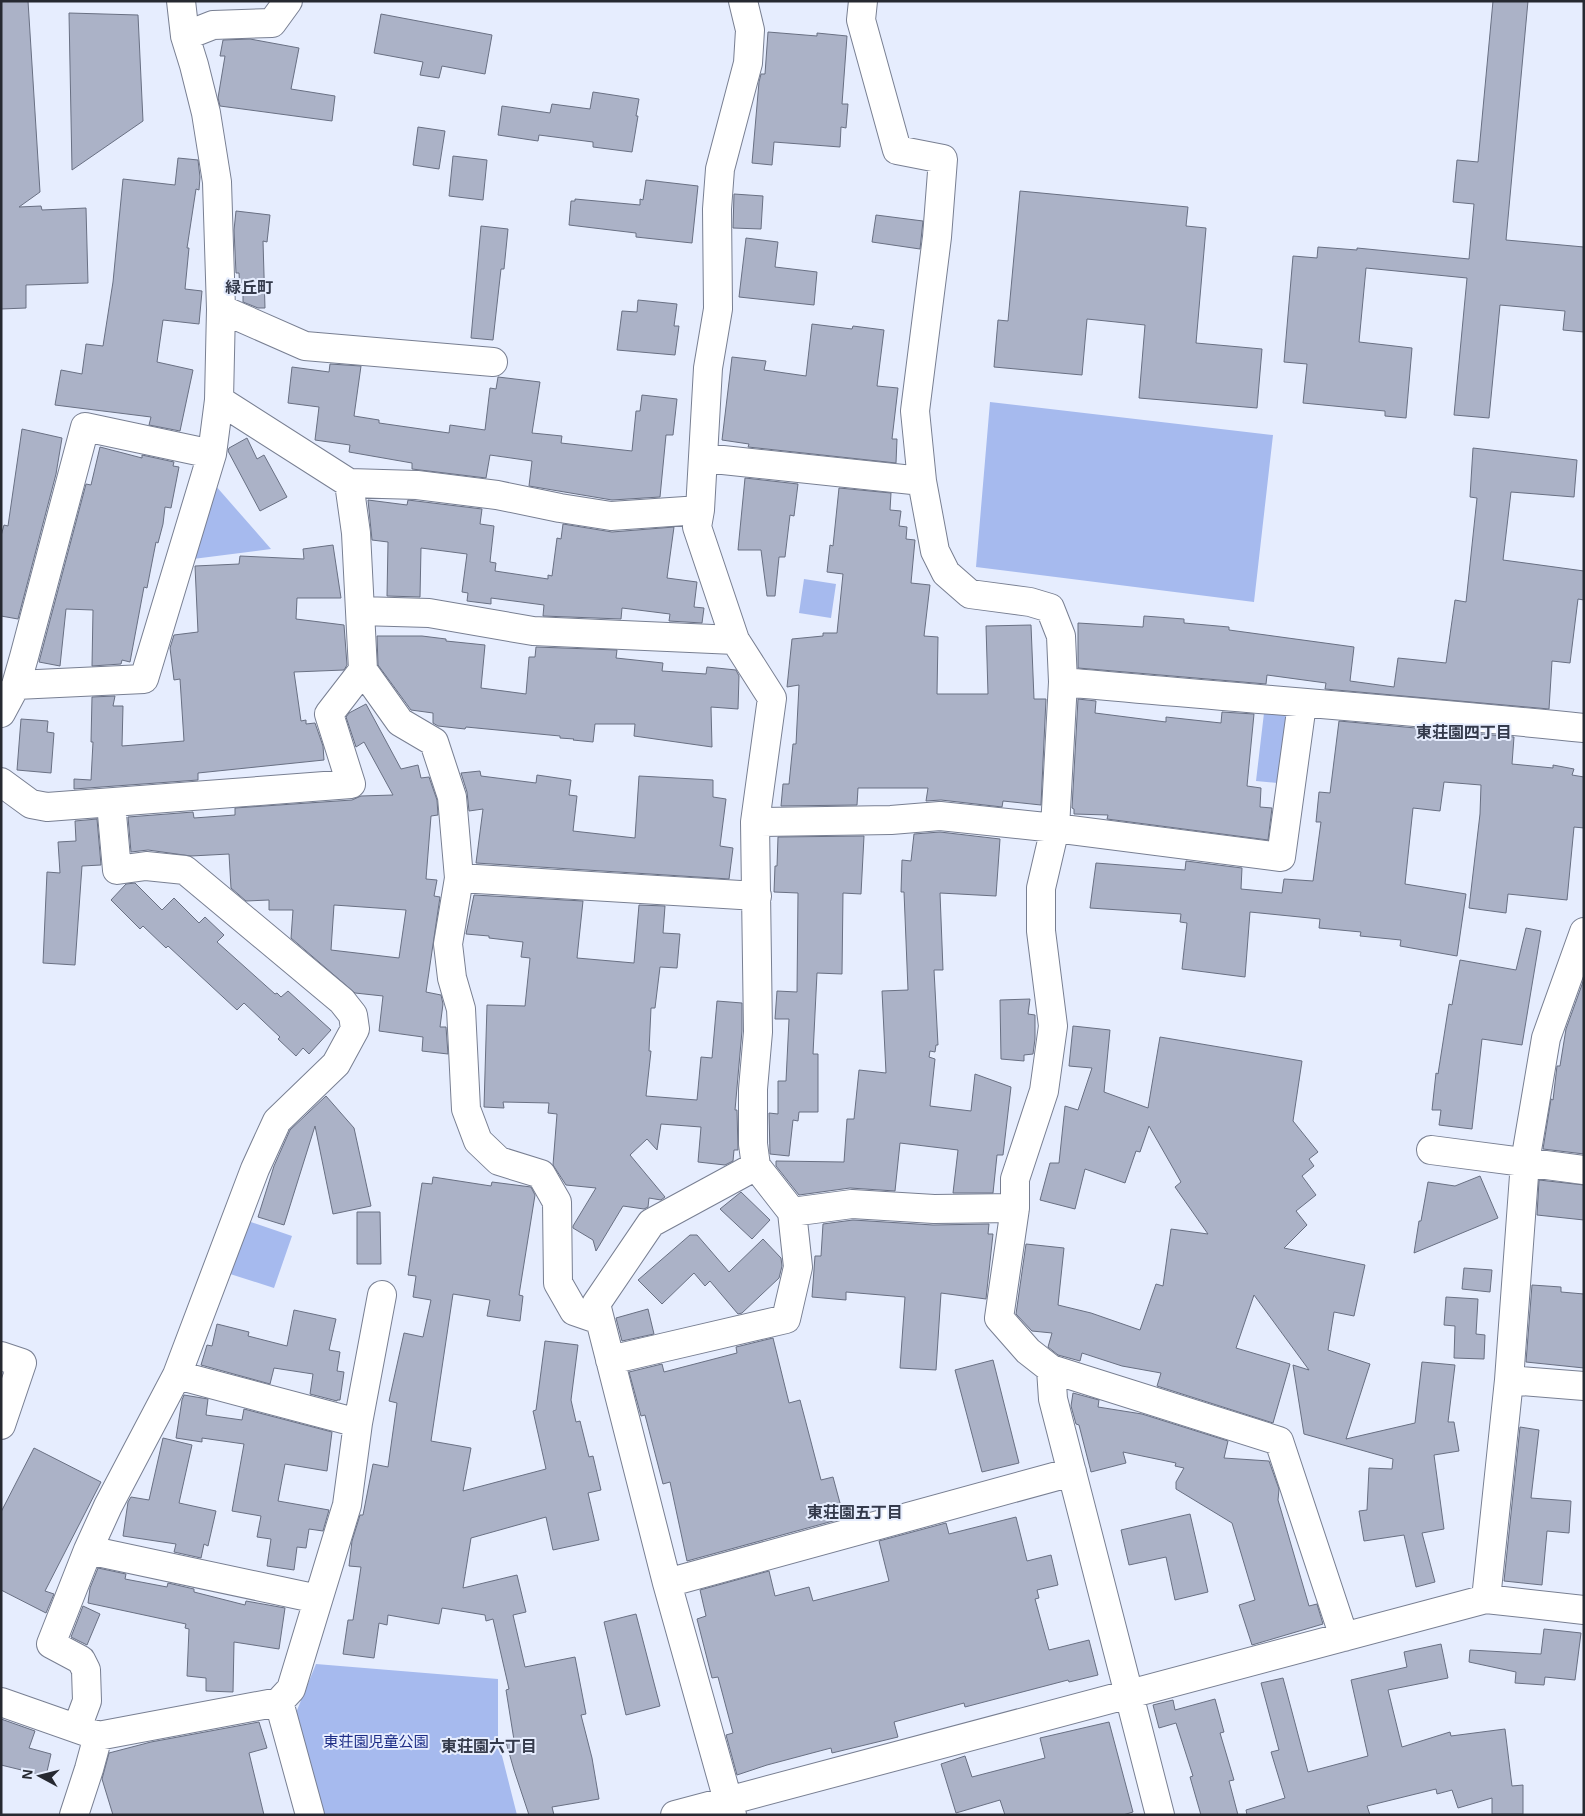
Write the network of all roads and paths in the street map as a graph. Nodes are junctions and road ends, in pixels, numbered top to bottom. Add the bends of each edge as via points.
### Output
1 (180, 1) edge
2 (288, 1) edge
3 (744, 1) edge
4 (863, 1) edge
5 (185, 36) junction
6 (222, 309) junction
7 (493, 362) dead end
8 (219, 400) junction
9 (212, 454) junction
10 (704, 458) junction
11 (922, 481) junction
12 (349, 482) junction
13 (700, 510) junction
14 (360, 611) junction
15 (735, 640) junction
16 (363, 670) junction
17 (1063, 682) junction
18 (16, 685) junction
19 (1302, 704) junction
20 (1, 713) edge
21 (1584, 728) edge
22 (1, 782) edge
23 (111, 803) junction
24 (756, 822) junction
25 (1055, 828) junction
26 (459, 878) junction
27 (757, 896) junction
28 (1584, 932) edge
29 (1430, 1150) dead end
30 (1525, 1162) junction
31 (756, 1166) junction
32 (1584, 1170) edge
33 (1015, 1208) junction
34 (792, 1212) junction
35 (382, 1295) dead end
36 (600, 1320) junction
37 (1, 1356) edge
38 (610, 1360) junction
39 (1051, 1369) junction
40 (177, 1375) junction
41 (1509, 1380) junction
42 (1584, 1386) edge
43 (358, 1423) junction
44 (1, 1426) edge
45 (1072, 1472) junction
46 (88, 1550) junction
47 (667, 1583) junction
48 (318, 1599) junction
49 (1486, 1599) junction
50 (1584, 1610) edge
51 (1344, 1637) junction
52 (1128, 1694) junction
53 (1, 1702) edge
54 (279, 1702) junction
55 (88, 1732) junction
56 (730, 1808) edge
57 (74, 1815) edge
58 (310, 1815) edge
59 (676, 1815) edge
60 (1160, 1815) edge

1 - 5 street
2 - 5 street via 272,23 213,25
3 - 10 street via 750,30 748,63 720,170 718,309 708,368
4 - 11 street via 860,20 897,150 943,159 938,237 914,411
5 - 6 street via 206,113 217,182
6 - 7 street via 305,346
6 - 8 street
8 - 9 street
8 - 12 street
9 - 18 street via 144,679
9 - 18 street via 85,427
10 - 11 street
10 - 13 street
11 - 17 street via 935,551 946,573 970,594 1050,608 1061,636
12 - 13 street via 417,485 497,495 611,516
12 - 14 street via 356,533
13 - 15 street via 698,527
14 - 15 street via 429,613 533,631
14 - 16 street
15 - 24 street via 772,698
16 - 23 street via 329,714 351,784
16 - 26 street via 400,722 434,742 452,797
17 - 19 street
17 - 25 street
18 - 20 street
19 - 21 street via 1439,713
19 - 25 street via 1281,857
22 - 23 street via 31,804 47,807
23 - 40 street via 117,870 146,866 185,870 342,1001 353,1015 355,1029 336,1064 276,1121
24 - 25 street via 940,816
24 - 27 street
25 - 33 street via 1042,888 1041,931 1053,1026 1044,1091 1015,1179
26 - 27 street
26 - 36 street via 448,944 452,978 461,1009 466,1109 478,1141 499,1161 541,1174 557,1202 558,1283 574,1311
27 - 31 street via 758,1032 753,1089
28 - 30 street via 1546,1038
29 - 30 street
30 - 32 street
30 - 41 street
31 - 34 street
31 - 36 street via 651,1223 596,1304
33 - 34 street via 934,1209 852,1204
33 - 39 street via 999,1318 1028,1351
34 - 38 street via 798,1267 786,1319
35 - 43 street
36 - 38 street
37 - 44 street via 22,1363
38 - 47 street
39 - 45 street via 1053,1399
39 - 51 street via 1279,1442
40 - 43 street
40 - 46 street
41 - 42 street
41 - 49 street
43 - 48 street via 347,1505
45 - 47 street
45 - 52 street
46 - 48 street
46 - 55 street via 51,1644 81,1660 86,1670
47 - 56 street
48 - 54 street via 291,1689
49 - 50 street
49 - 51 street
51 - 52 street
52 - 56 street
52 - 60 street
53 - 55 street
54 - 55 street
54 - 58 street
55 - 57 street via 90,1769
56 - 59 street

